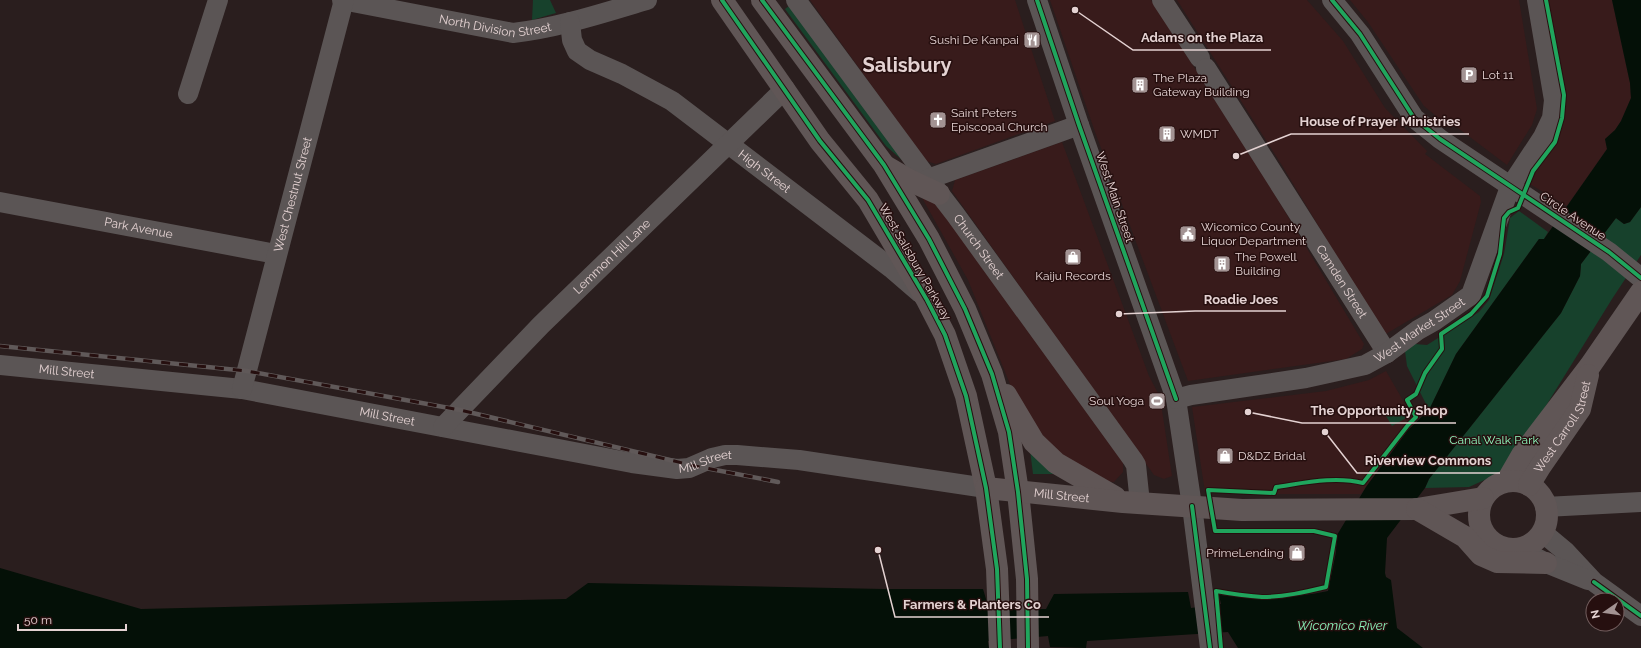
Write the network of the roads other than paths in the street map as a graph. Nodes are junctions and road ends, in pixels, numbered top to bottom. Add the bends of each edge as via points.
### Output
1 (218, 0) edge
2 (343, 0) edge
3 (647, 0) edge
4 (722, 0) edge
5 (762, 0) edge
6 (796, 0) edge
7 (1038, 0) edge
8 (1162, 0) edge
9 (1332, 0) edge
10 (1537, 0) edge
11 (570, 22) junction
12 (784, 90) junction
13 (188, 94) dead end
14 (1079, 125) junction
15 (728, 145) junction
16 (884, 165) junction
17 (933, 186) junction
18 (1510, 187) junction
19 (0, 202) edge
20 (276, 254) junction
21 (1641, 278) edge
22 (1641, 292) edge
23 (928, 300) junction
24 (1387, 353) junction
25 (0, 365) edge
26 (1590, 366) junction
27 (992, 374) junction
28 (242, 389) junction
29 (1176, 399) junction
30 (443, 427) junction
31 (1507, 481) junction
32 (1529, 485) junction
33 (986, 488) junction
34 (1018, 492) junction
35 (1483, 498) junction
36 (1641, 502) edge
37 (1132, 503) junction
38 (1192, 506) junction
39 (1546, 507) junction
40 (1413, 510) junction
41 (1542, 532) junction
42 (1490, 540) junction
43 (1517, 548) junction
44 (1546, 563) junction
45 (1594, 582) junction
46 (1641, 616) edge
47 (1209, 642) edge
48 (1000, 648) edge
49 (1028, 648) edge

1 - 13 street
2 - 11 street, North Division Street via 513,33
2 - 20 street, West Chestnut Street
3 - 11 street, North Division Street
4 - 12 main road, West Salisbury Parkway
5 - 16 main road, West Salisbury Parkway
6 - 17 street, Church Street
7 - 14 street, West Main Street
8 - 24 street, Camden Street
9 - 18 street, Circle Avenue via 1360,34 1414,118
10 - 18 street, West Market Street via 1554,100 1552,118 1543,137
11 - 15 street, High Street via 576,51 672,101
12 - 15 street, Lemmon Hill Lane
12 - 23 main road, West Salisbury Parkway via 820,141 868,200
14 - 17 street
14 - 29 street, West Main Street
15 - 23 street, High Street via 891,268
15 - 30 street, Lemmon Hill Lane via 541,324
16 - 17 main road via 909,180
16 - 27 main road, West Salisbury Parkway via 929,239 966,309
17 - 37 street, Church Street via 1133,460 1136,465
18 - 21 street, Circle Avenue via 1609,252
18 - 24 street, West Market Street via 1471,295
19 - 20 street, Park Avenue
20 - 28 street, West Chestnut Street
22 - 26 main road, West Carroll Street
23 - 33 main road, West Salisbury Parkway via 945,335 966,396
24 - 29 street, West Market Street via 1357,367 1306,378 1191,394
25 - 28 street, Mill Street
26 - 31 main road, West Carroll Street via 1522,455
26 - 32 main road, West Carroll Street via 1580,409
27 - 34 main road, West Salisbury Parkway via 1009,432
27 - 37 main road via 1034,442 1056,463
28 - 30 street, Mill Street
29 - 38 street, West Main Street
30 - 33 street, Mill Street via 632,463 677,469 689,468 719,457 737,455 798,460
31 - 32 main road via 1519,481
31 - 35 main road via 1489,490
32 - 39 main road via 1537,491
33 - 34 main road, Mill Street
33 - 48 main road, West Salisbury Parkway via 998,569
34 - 37 main road, Mill Street
34 - 49 main road, West Salisbury Parkway via 1027,579
35 - 40 main road, Mill Street
35 - 42 main road via 1479,508 1479,520
36 - 39 street
37 - 38 main road, Mill Street
38 - 40 main road, Mill Street via 1242,510
38 - 47 street, West Main Street
39 - 41 main road
40 - 42 main road, Mill Street via 1456,518
40 - 44 main road via 1465,537 1481,555 1497,562
41 - 43 main road via 1535,540
41 - 45 street via 1566,552
42 - 43 main road via 1502,547
43 - 44 street
44 - 45 street
45 - 46 street

